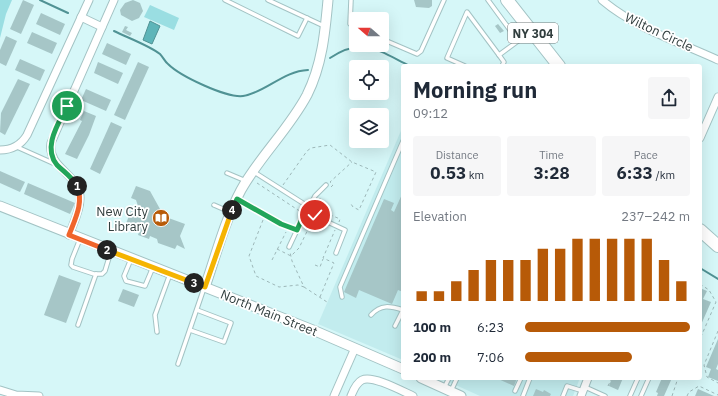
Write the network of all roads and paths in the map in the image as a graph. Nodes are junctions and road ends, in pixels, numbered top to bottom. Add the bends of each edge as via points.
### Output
1 (89, 0) edge
2 (114, 0) edge
3 (225, 0) edge
4 (268, 0) edge
5 (328, 0) edge
6 (351, 0) edge
7 (444, 0) edge
8 (488, 0) edge
9 (507, 0) edge
10 (602, 0) edge
11 (350, 12) edge
12 (81, 17) junction
13 (307, 18) junction
14 (325, 26) junction
15 (102, 27) junction
16 (531, 31) junction
17 (518, 41) junction
18 (389, 42) edge
19 (499, 55) junction
20 (718, 60) edge
21 (460, 64) edge
22 (503, 64) edge
23 (557, 64) edge
24 (718, 97) edge
25 (715, 111) edge
26 (702, 134) edge
27 (401, 146) edge
28 (15, 148) junction
29 (0, 150) edge
30 (352, 162) junction
31 (61, 168) junction
32 (253, 172) junction
33 (227, 173) dead end
34 (246, 181) junction
35 (257, 183) dead end
36 (326, 186) dead end
37 (281, 188) junction
38 (328, 190) dead end
39 (322, 196) dead end
40 (237, 199) junction
41 (351, 204) dead end
42 (214, 205) dead end
43 (309, 207) junction
44 (1, 209) edge
45 (231, 212) junction
46 (265, 215) junction
47 (315, 215) junction
48 (337, 226) junction
49 (295, 229) junction
50 (702, 232) edge
51 (69, 235) junction
52 (80, 239) junction
53 (718, 246) edge
54 (289, 248) joint
55 (277, 249) junction
56 (111, 251) junction
57 (336, 253) dead end
58 (291, 256) junction
59 (323, 258) junction
60 (131, 259) junction
61 (272, 260) dead end
62 (315, 265) dead end
63 (153, 267) junction
64 (96, 274) junction
65 (170, 274) junction
66 (702, 285) edge
67 (205, 287) junction
68 (304, 287) junction
69 (320, 297) junction
70 (342, 297) dead end
71 (327, 302) dead end
72 (197, 310) junction
73 (401, 310) edge
74 (401, 314) edge
75 (372, 315) dead end
76 (78, 325) dead end
77 (395, 326) dead end
78 (190, 330) junction
79 (718, 330) edge
80 (157, 332) dead end
81 (702, 334) edge
82 (356, 348) junction
83 (178, 364) dead end
84 (401, 369) edge
85 (426, 380) edge
86 (449, 380) edge
87 (456, 380) edge
88 (520, 380) edge
89 (529, 380) edge
90 (587, 380) edge
91 (611, 380) edge
92 (637, 380) edge
93 (648, 380) edge
94 (677, 380) edge
95 (718, 383) edge
96 (608, 386) dead end
97 (0, 390) edge
98 (448, 390) junction
99 (515, 391) dead end
100 (583, 392) edge
101 (718, 394) edge
102 (38, 396) edge
103 (334, 396) edge
104 (351, 396) edge
105 (413, 396) edge
106 (461, 396) edge
107 (523, 396) edge
108 (563, 396) edge
109 (605, 396) edge
110 (630, 396) edge
111 (641, 396) edge
112 (672, 396) edge
113 (687, 396) edge

1 - 12 street
2 - 15 street
3 - 13 lane via 298,36
4 - 13 lane
5 - 14 street
6 - 11 lane
7 - 18 lane via 421,51 417,54
8 - 17 lane
9 - 16 main road, NY 304
10 - 20 street, Wilton Circle via 634,22
12 - 15 street
12 - 28 street via 29,132
13 - 14 lane
14 - 32 street via 320,61 307,94
15 - 31 street via 53,137 51,152
16 - 17 lane
16 - 23 main road, NY 304
17 - 19 lane
19 - 21 lane via 467,12 447,58
19 - 22 lane
24 - 25 street
25 - 26 street
27 - 70 lane via 340,287
28 - 29 street
28 - 31 lane
30 - 37 path via 330,145 311,148
30 - 38 path via 330,182 333,185
30 - 41 path via 376,172 360,210
31 - 51 street via 74,181 80,196
32 - 34 street
32 - 37 lane
33 - 34 lane
34 - 40 street
35 - 49 path via 301,212
36 - 43 lane via 315,196
37 - 43 lane
39 - 48 path via 318,203 319,210 340,219
40 - 45 street
40 - 46 lane
42 - 45 lane
43 - 47 lane
43 - 49 lane
44 - 51 street, North Main Street
45 - 67 street
46 - 49 lane
46 - 68 path via 249,254 255,275 260,280 279,287
47 - 48 lane
47 - 58 path via 299,248
48 - 57 lane via 345,230
48 - 59 path
49 - 54 lane
49 - 55 path via 292,232 287,230
50 - 53 main road
51 - 52 street, North Main Street
52 - 56 street, North Main Street
52 - 64 lane via 71,265
54 - 58 path
55 - 58 path
55 - 61 path
56 - 60 street, North Main Street
56 - 64 lane via 105,271
58 - 68 path
59 - 62 path via 320,267
59 - 69 path via 334,263
60 - 63 street, North Main Street
60 - 63 lane via 124,276 126,281 143,287
63 - 65 street, North Main Street
64 - 76 lane
65 - 67 street, North Main Street
65 - 80 lane via 155,315
66 - 81 path via 709,290 716,302
67 - 72 lane
67 - 82 street, North Main Street
68 - 69 path
69 - 71 path
72 - 78 lane
72 - 78 lane via 231,322 224,342
73 - 75 lane via 385,306 378,308
74 - 77 lane
78 - 83 lane
79 - 95 path via 704,365 707,377
82 - 84 street, North Main Street
82 - 103 street
85 - 98 street
86 - 98 lane
87 - 98 lane
88 - 99 lane
89 - 107 lane
90 - 100 street
91 - 96 path
92 - 110 lane
93 - 111 lane
94 - 112 path
97 - 102 street via 16,395
98 - 106 street
100 - 108 lane via 568,386
100 - 109 lane
101 - 113 path via 699,386
104 - 105 street via 355,386 362,380 374,379

